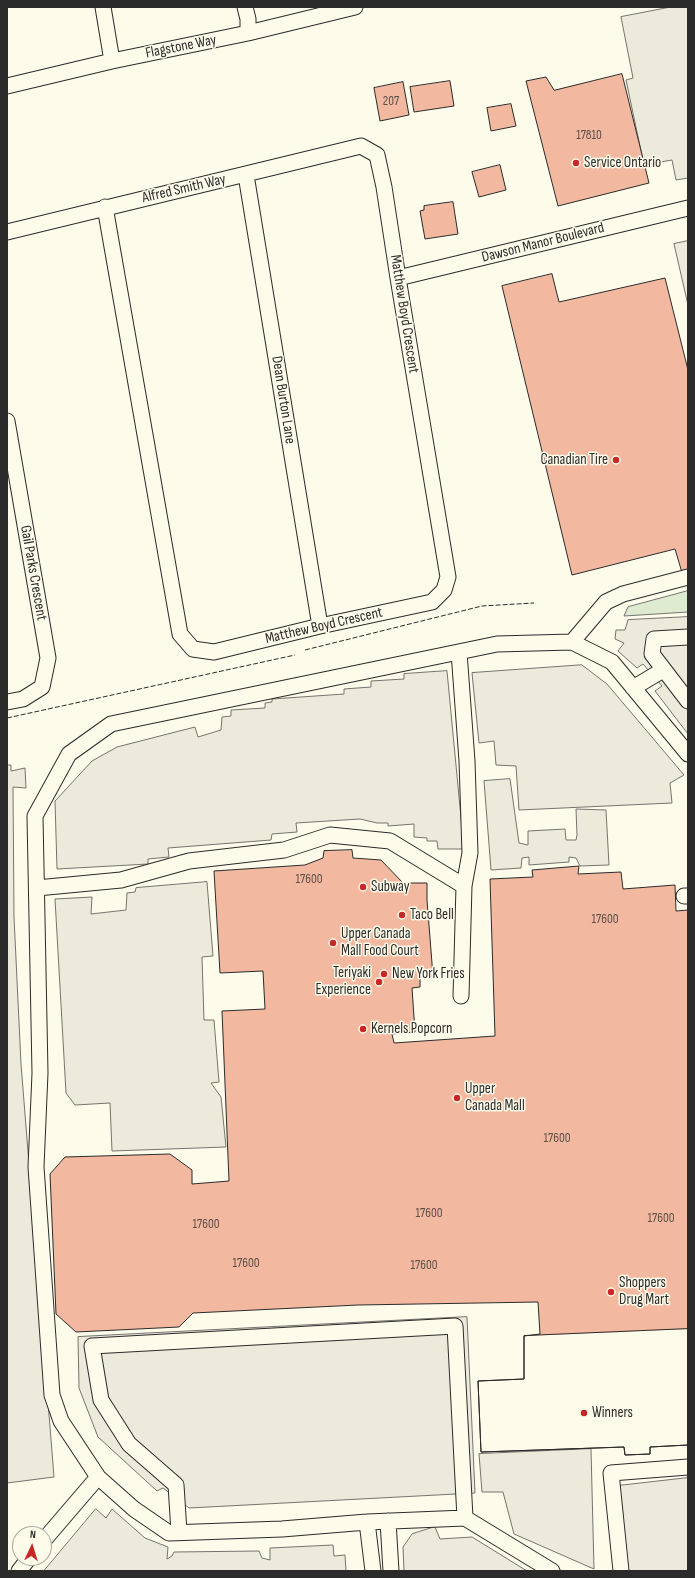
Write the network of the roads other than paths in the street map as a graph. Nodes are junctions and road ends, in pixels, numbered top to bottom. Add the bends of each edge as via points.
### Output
1 (103, 7) edge
2 (245, 7) edge
3 (355, 7) edge
4 (248, 33) junction
5 (112, 60) junction
6 (7, 86) edge
7 (361, 146) joint
8 (246, 175) junction
9 (105, 207) junction
10 (688, 208) edge
11 (7, 232) edge
12 (398, 278) junction
13 (7, 421) edge
14 (688, 577) edge
15 (320, 626) junction
16 (688, 637) edge
17 (572, 642) junction
18 (459, 652) junction
19 (663, 670) junction
20 (633, 688) junction
21 (688, 701) edge
22 (7, 702) edge
23 (688, 754) edge
24 (464, 886) junction
25 (37, 888) junction
26 (461, 996) dead end
27 (688, 1467) edge
28 (98, 1477) junction
29 (465, 1518) junction
30 (388, 1521) junction
31 (367, 1522) junction
32 (52, 1531) edge
33 (179, 1532) junction
34 (373, 1571) edge
35 (391, 1571) edge
36 (552, 1571) edge
37 (621, 1571) edge

1 - 5 street
2 - 4 street
3 - 4 street, Flagstone Way
4 - 5 street, Flagstone Way
5 - 6 street, Flagstone Way
7 - 8 street, Alfred Smith Way
7 - 12 street, Matthew Boyd Crescent via 377,155
8 - 9 street, Alfred Smith Way
8 - 15 street, Dean Burton Lane
9 - 11 street, Alfred Smith Way
9 - 15 street, Matthew Boyd Crescent via 180,634 193,649 214,652
10 - 12 street, Dawson Manor Boulevard
12 - 15 street, Matthew Boyd Crescent via 448,577 444,590 432,602
13 - 22 street, Gail Parks Crescent via 48,658 42,687 23,699
14 - 17 street via 622,594 606,602
16 - 19 street via 654,639 652,654
17 - 18 street via 497,644
17 - 20 street via 612,662
18 - 24 street via 470,853
18 - 25 street via 111,724 69,754 35,816
19 - 20 street
19 - 21 street
20 - 23 street
24 - 25 street via 390,841 330,835 284,850 189,861 121,880
24 - 26 street
25 - 28 street via 40,1073 36,1167 52,1395 61,1421
27 - 37 street via 611,1473
28 - 32 street
28 - 33 street via 134,1509 169,1532
29 - 30 street
29 - 33 street via 455,1326 92,1346 101,1400 129,1444 176,1485
29 - 36 street
30 - 31 street
30 - 35 street
31 - 33 street via 282,1529
31 - 34 street

